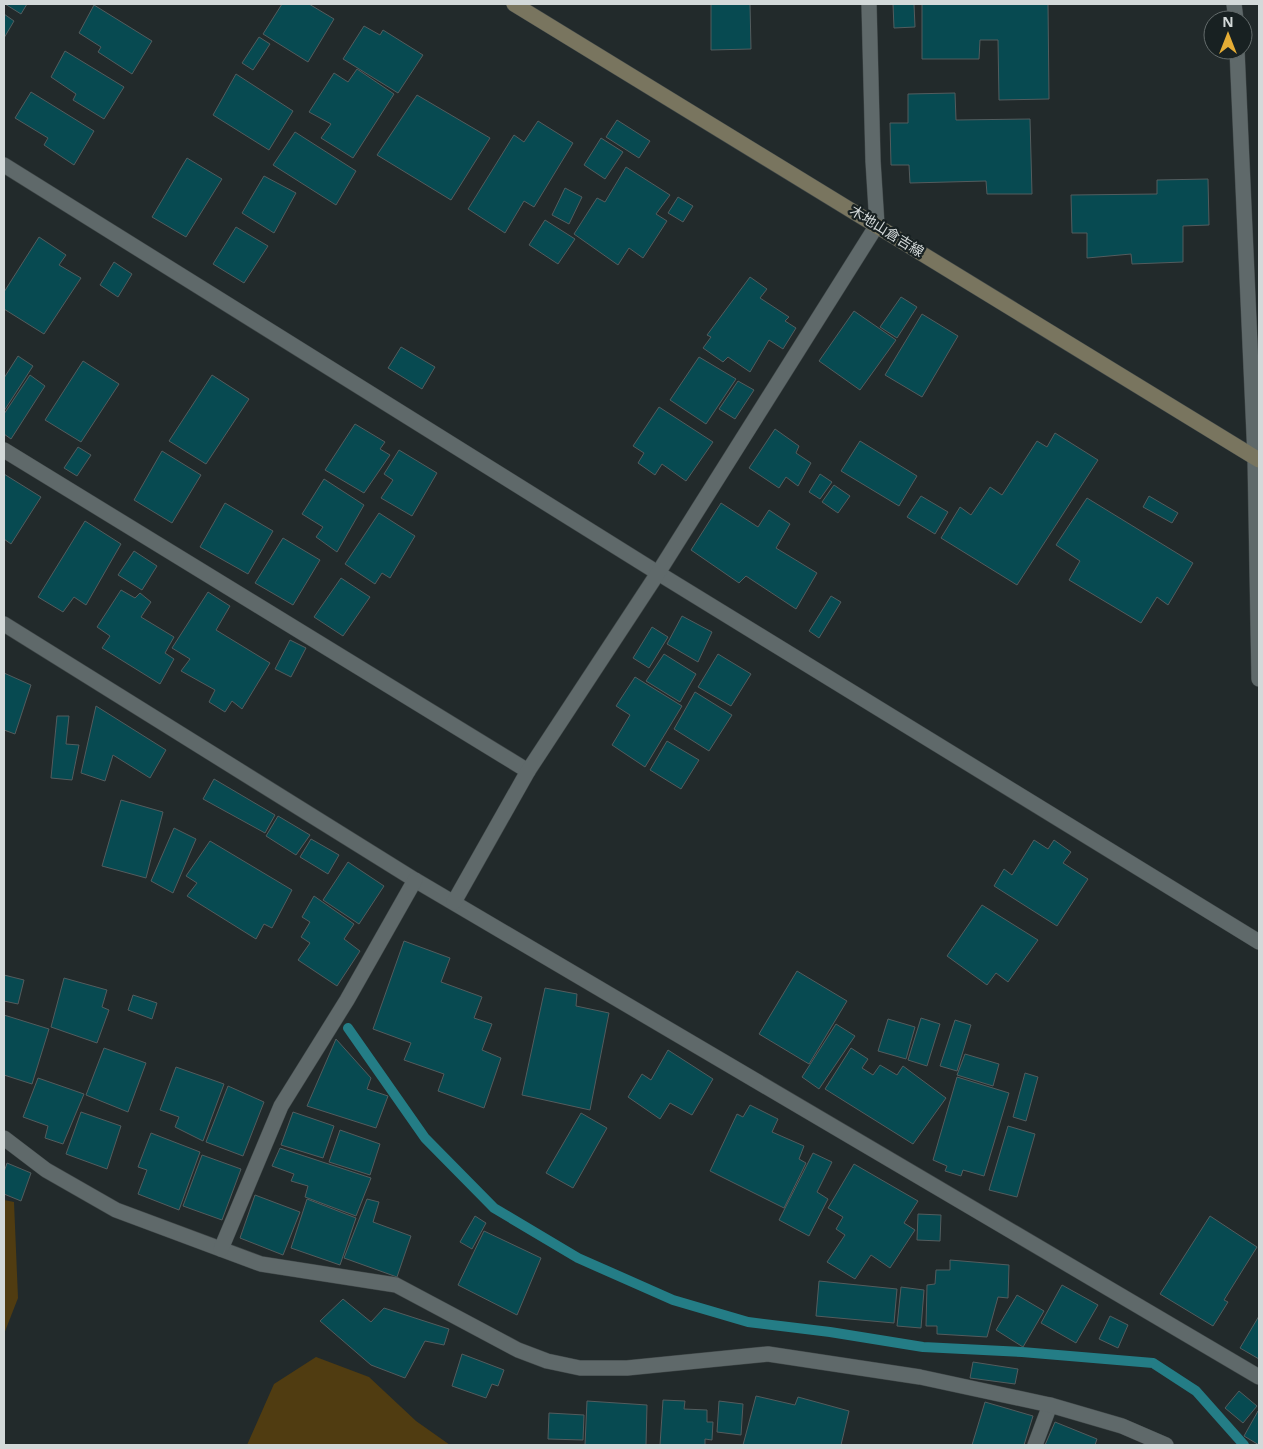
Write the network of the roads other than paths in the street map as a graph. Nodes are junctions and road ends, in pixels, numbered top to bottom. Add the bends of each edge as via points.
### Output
1 (514, 4) edge
2 (869, 4) edge
3 (1237, 60) edge
4 (4, 165) edge
5 (878, 225) junction
6 (4, 450) edge
7 (1257, 459) edge
8 (658, 573) junction
9 (4, 624) edge
10 (1259, 679) edge
11 (528, 771) junction
12 (415, 880) junction
13 (454, 902) junction
14 (1259, 942) edge
15 (4, 1138) edge
16 (221, 1249) junction
17 (1259, 1377) edge
18 (1050, 1406) junction
19 (1035, 1445) edge
20 (1166, 1445) edge

1 - 5 main road, 木地山倉吉線
2 - 5 street
3 - 7 street
4 - 8 street
5 - 7 main road, 木地山倉吉線
5 - 8 street
6 - 11 street
7 - 10 street
8 - 11 street
8 - 14 street
9 - 12 street
11 - 13 street
12 - 13 street
12 - 16 street via 347,1000 281,1106
13 - 17 street
15 - 16 street via 46,1170 116,1210
16 - 18 street via 261,1264 396,1285 518,1350 580,1368 627,1368 768,1354 920,1377
18 - 19 street
18 - 20 street via 1122,1426

